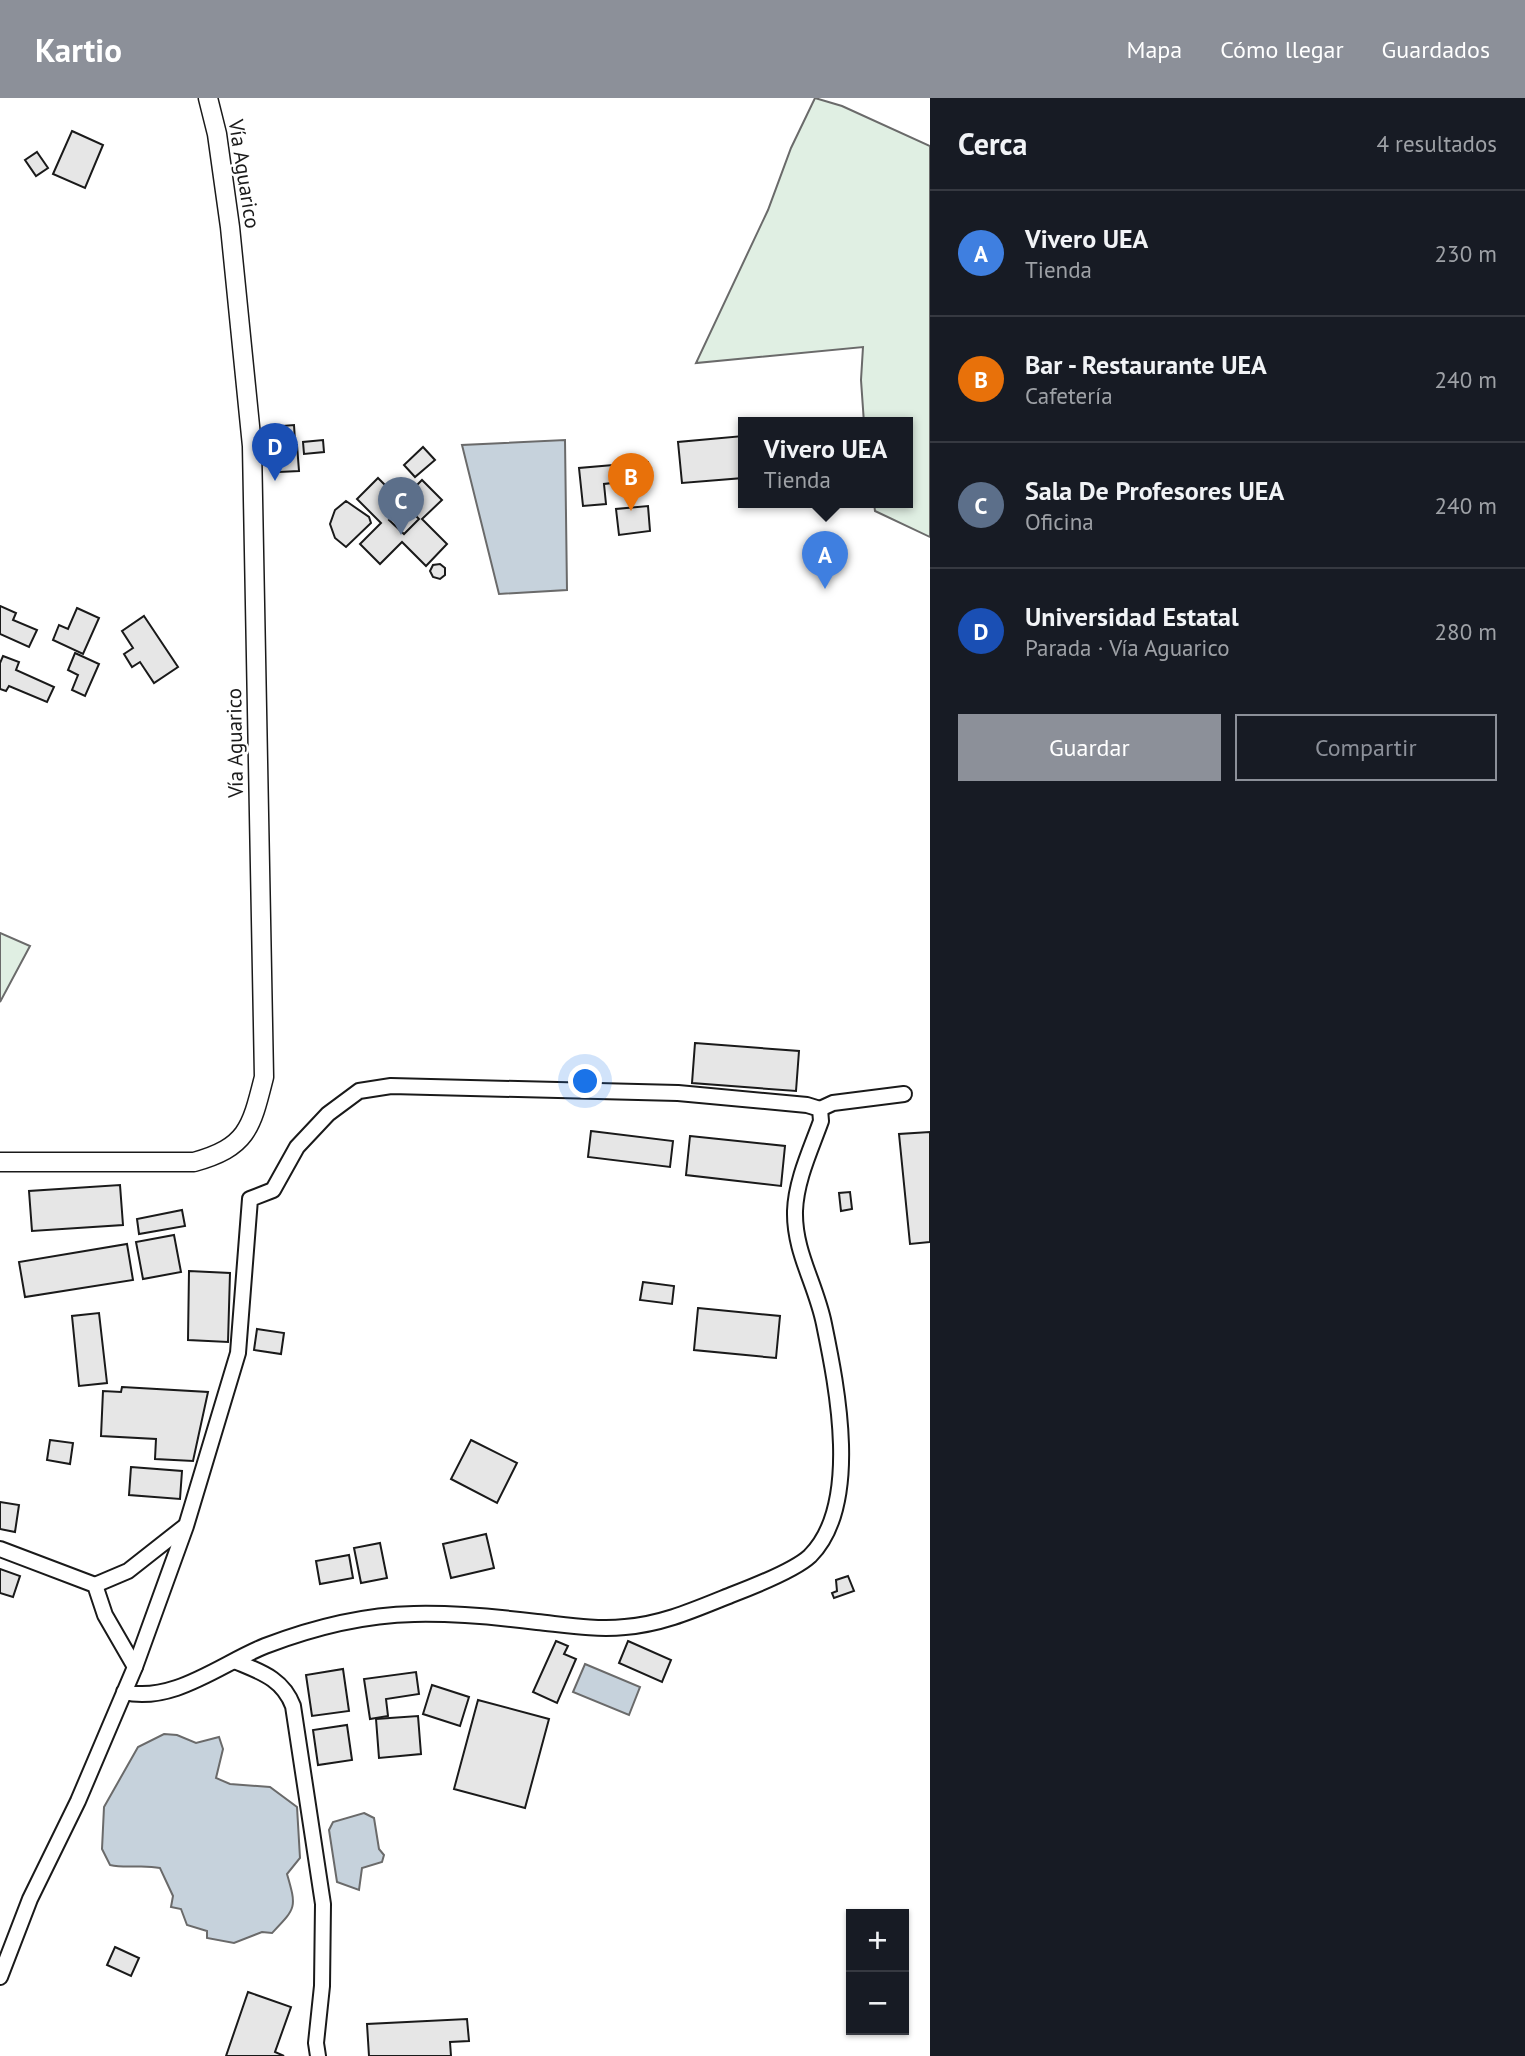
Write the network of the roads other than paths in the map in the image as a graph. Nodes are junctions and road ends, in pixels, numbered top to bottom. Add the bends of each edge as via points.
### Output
1 (208, 98) edge
2 (904, 1094) dead end
3 (820, 1109) junction
4 (0, 1162) edge
5 (186, 1526) junction
6 (0, 1549) edge
7 (95, 1585) junction
8 (237, 1662) junction
9 (135, 1667) junction
10 (124, 1692) junction
11 (0, 1977) edge
12 (318, 2056) edge

1 - 4 street, Vía Aguarico via 230,227 252,446 264,1077 242,1137 224,1153 194,1162
2 - 3 street via 833,1103
3 - 5 street via 678,1094 391,1086 359,1091 328,1114 297,1147 273,1190 250,1199 238,1353
3 - 8 street via 821,1121 799,1186 797,1244 824,1321 842,1458 831,1520 821,1543 807,1559 669,1619 636,1625 593,1628 413,1614 326,1627 263,1647
5 - 7 street via 128,1571
5 - 9 street
6 - 7 street
7 - 9 street via 104,1615
8 - 10 street via 154,1695
8 - 12 street via 283,1686 293,1706 323,1904
9 - 10 street
10 - 11 street via 30,1899

